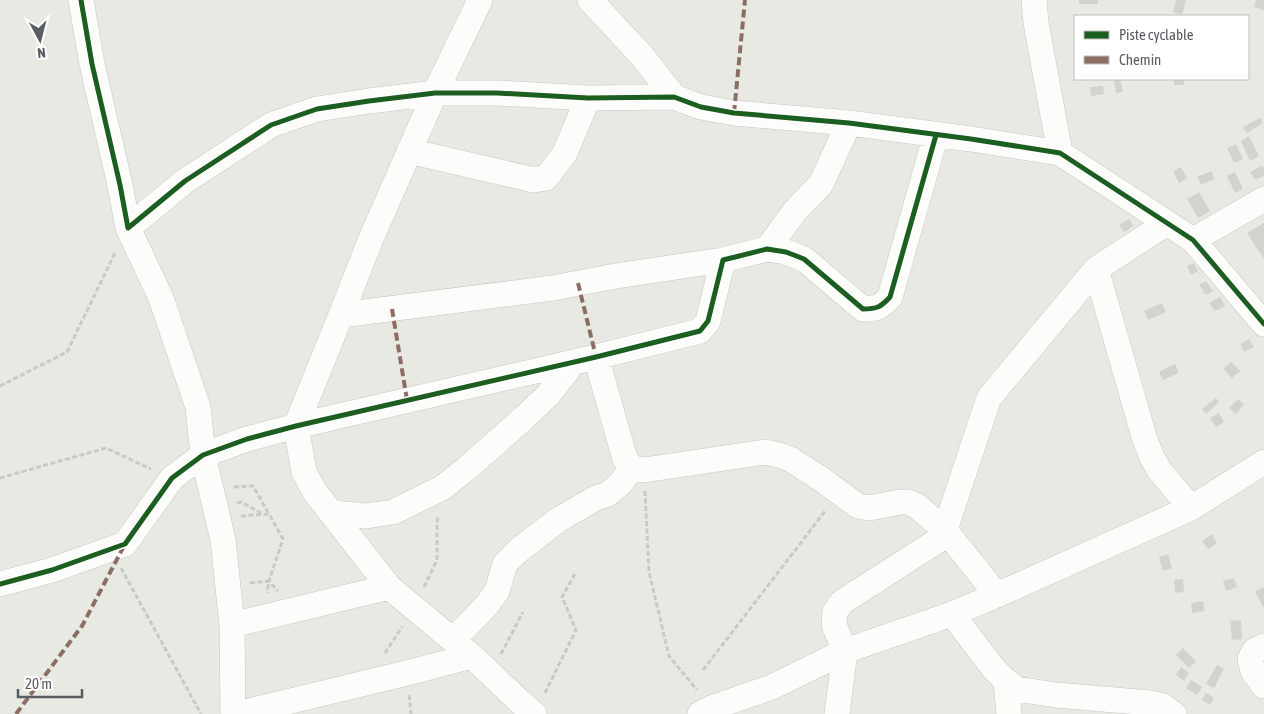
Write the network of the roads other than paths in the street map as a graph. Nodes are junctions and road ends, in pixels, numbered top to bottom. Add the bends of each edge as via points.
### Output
1 (81, 0) edge
2 (480, 0) edge
3 (590, 0) edge
4 (1034, 0) edge
5 (435, 93) junction
6 (674, 97) junction
7 (588, 98) junction
8 (849, 123) junction
9 (936, 135) junction
10 (409, 151) junction
11 (1060, 153) junction
12 (1264, 199) edge
13 (1167, 223) junction
14 (128, 228) junction
15 (1193, 240) junction
16 (767, 249) junction
17 (723, 260) junction
18 (1096, 269) junction
19 (341, 315) junction
20 (1264, 324) edge
21 (585, 360) junction
22 (296, 426) junction
23 (203, 455) junction
24 (1264, 462) edge
25 (638, 469) junction
26 (1190, 508) junction
27 (330, 513) junction
28 (947, 532) junction
29 (0, 584) edge
30 (390, 587) junction
31 (997, 595) junction
32 (952, 614) junction
33 (232, 625) junction
34 (452, 640) junction
35 (1264, 646) edge
36 (845, 651) junction
37 (472, 656) junction
38 (1006, 681) junction
39 (1264, 686) edge
40 (538, 706) edge
41 (706, 711) edge
42 (235, 714) edge
43 (837, 714) edge
44 (1009, 714) edge
45 (1174, 714) edge

1 - 14 street
2 - 5 street
3 - 6 street via 643,57
4 - 11 street
5 - 7 street
5 - 10 street
5 - 14 street via 318,109 271,125 185,181
6 - 7 street
6 - 8 street via 734,113
7 - 10 street via 565,153 546,178 534,180
8 - 9 street
8 - 16 street via 821,184 795,211
9 - 11 street
9 - 16 street via 890,297 883,305 863,309 804,259
10 - 19 street
11 - 13 street
12 - 15 street
13 - 15 street
13 - 18 street
14 - 23 street via 162,298 198,407
15 - 20 street
16 - 17 street
17 - 19 street via 553,288
17 - 21 street via 708,322 700,331
18 - 26 street via 1145,440 1159,470
18 - 28 street via 989,398
19 - 22 street
21 - 22 street
21 - 25 street via 625,459
21 - 27 street via 466,470 442,488 393,512 366,516
22 - 23 street via 246,438
22 - 27 street via 304,472
23 - 29 street via 172,478 125,544 52,570
23 - 33 street via 225,511 222,540
24 - 26 street
25 - 28 street via 765,452 779,454 858,506 870,508 908,502
25 - 34 street via 608,494 558,520 519,550 505,564 498,591
26 - 31 street
27 - 30 street
28 - 31 street
28 - 36 street via 842,602 835,612 834,625
30 - 33 street
30 - 34 street
31 - 32 street
32 - 36 street
32 - 38 street
33 - 42 street
34 - 37 street
35 - 39 street via 1254,651 1250,659 1253,671
36 - 41 street via 772,687
36 - 43 street
37 - 40 street via 518,700
37 - 42 street
38 - 44 street
38 - 45 street via 1017,689 1056,695 1150,703 1163,706

